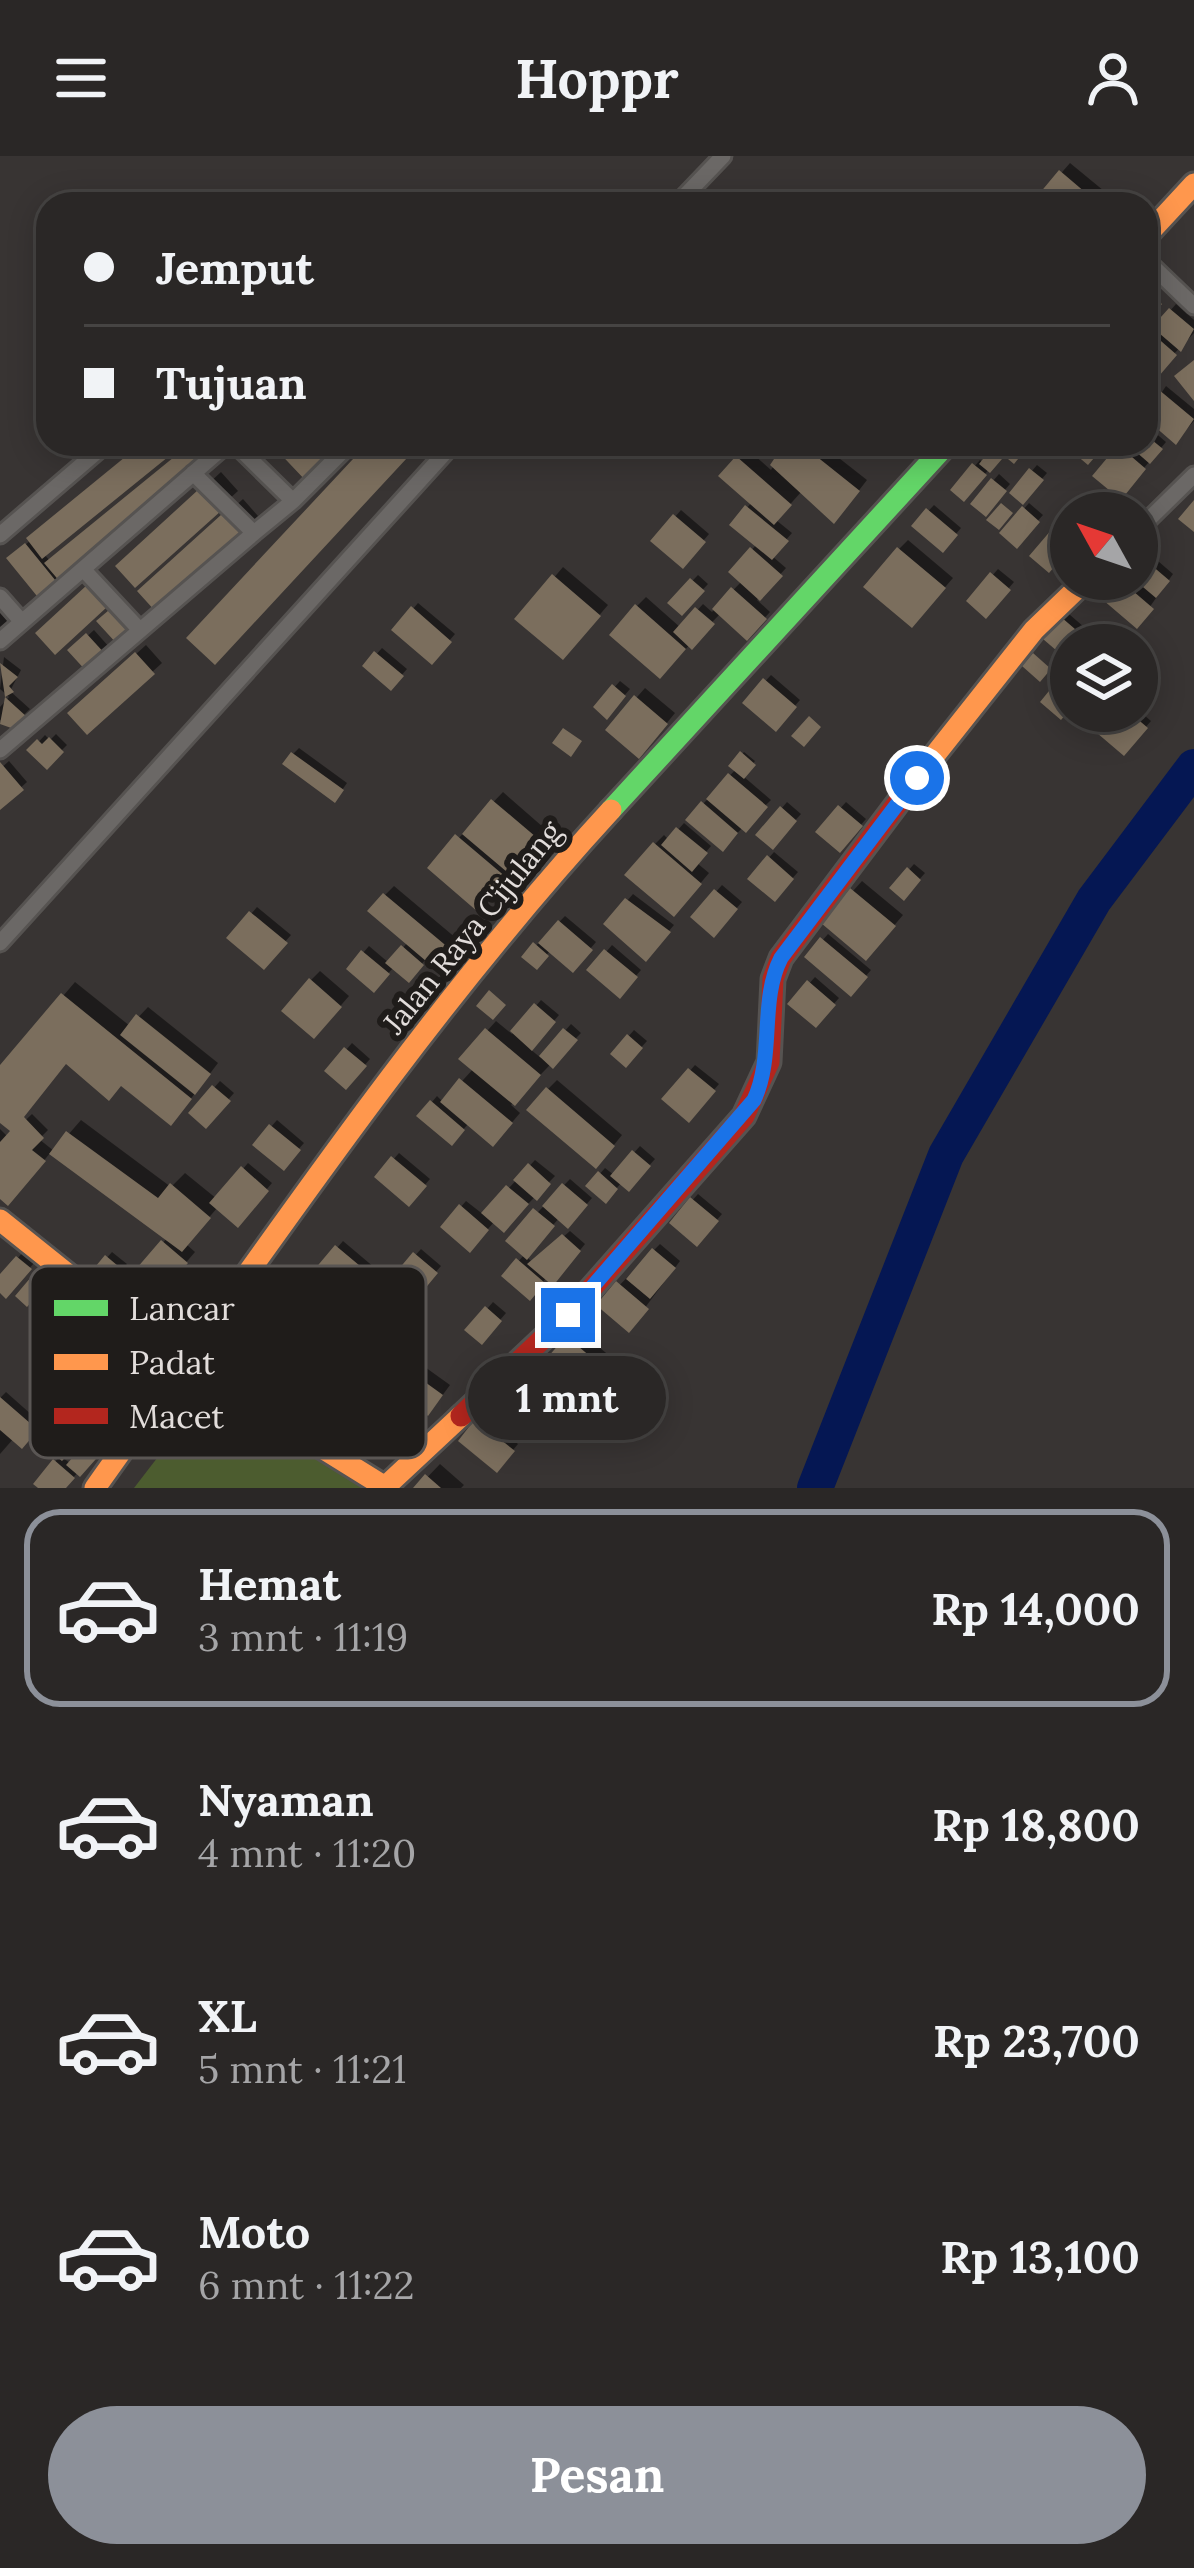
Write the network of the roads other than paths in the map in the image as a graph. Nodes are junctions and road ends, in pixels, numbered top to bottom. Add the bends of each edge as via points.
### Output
1 (723, 156) edge
2 (1194, 184) edge
3 (688, 192) edge
4 (1158, 223) edge
5 (1158, 272) edge
6 (1194, 306) edge
7 (92, 456) edge
8 (216, 456) edge
9 (244, 456) edge
10 (338, 456) edge
11 (442, 456) edge
12 (936, 456) edge
13 (194, 473) junction
14 (1194, 475) edge
15 (293, 501) junction
16 (1158, 510) edge
17 (254, 532) junction
18 (0, 535) edge
19 (83, 569) junction
20 (0, 597) edge
21 (1065, 600) edge
22 (22, 622) junction
23 (138, 628) junction
24 (0, 641) edge
25 (0, 750) edge
26 (0, 943) edge
27 (0, 1220) edge
28 (60, 1266) edge
29 (256, 1266) edge
30 (426, 1449) edge
31 (118, 1458) edge
32 (337, 1458) edge
33 (417, 1458) edge
34 (95, 1488) edge
35 (385, 1488) edge

1 - 3 street
2 - 4 main road
5 - 6 street
7 - 18 street
8 - 13 street
9 - 15 street
10 - 15 street
11 - 26 street
12 - 29 main road, Jalan Raya Cijulang via 540,887
13 - 17 street
13 - 19 street
14 - 16 street
15 - 17 street
17 - 23 street
19 - 22 street
19 - 23 street
20 - 22 street
21 - 30 main road via 957,724 781,958 769,1062 744,1116 568,1315
22 - 24 street
23 - 25 street
27 - 28 main road
31 - 34 main road, Jalan Raya Cijulang
32 - 35 main road
33 - 35 main road

